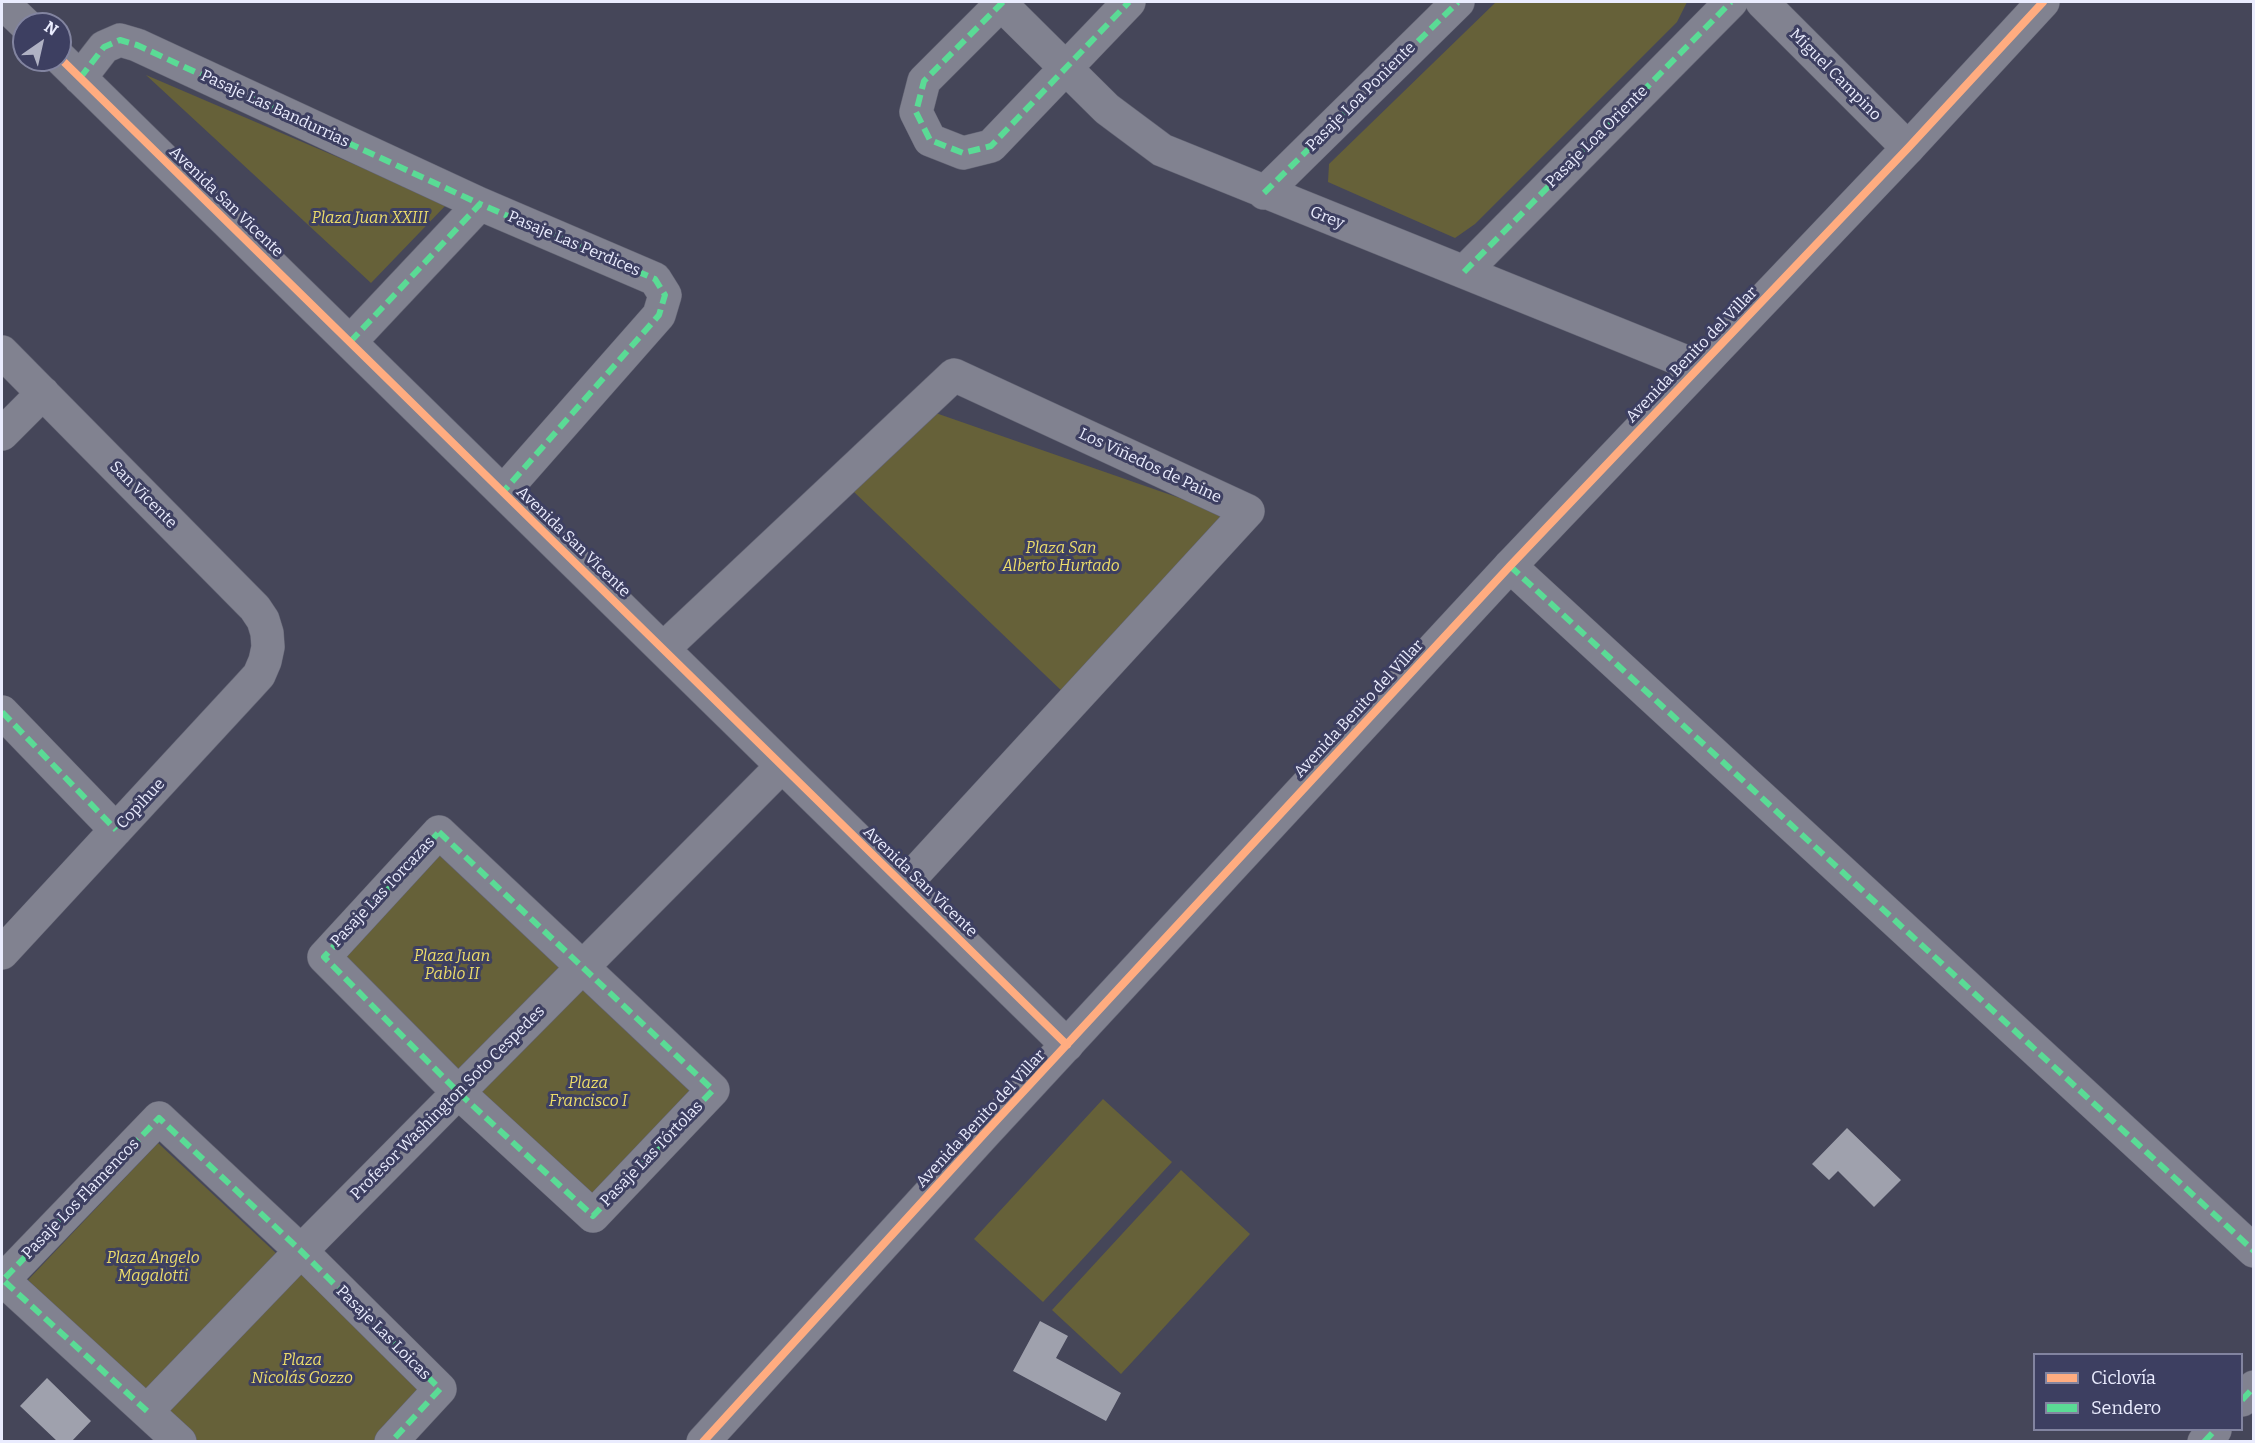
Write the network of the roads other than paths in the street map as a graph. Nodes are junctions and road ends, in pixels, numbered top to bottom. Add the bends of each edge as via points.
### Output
1 (1001, 2) edge
2 (1129, 2) edge
3 (1458, 2) edge
4 (1731, 2) edge
5 (1762, 2) edge
6 (2043, 2) edge
7 (72, 67) edge
8 (1066, 68) junction
9 (72, 70) edge
10 (1908, 148) junction
11 (1264, 193) junction
12 (480, 204) junction
13 (1464, 272) junction
14 (350, 342) junction
15 (2, 352) edge
16 (1699, 367) junction
17 (43, 393) junction
18 (2, 434) edge
19 (503, 492) junction
20 (1510, 566) junction
21 (268, 647) joint
22 (663, 649) junction
23 (2, 712) edge
24 (782, 766) junction
25 (116, 830) junction
26 (904, 885) junction
27 (2, 953) edge
28 (582, 968) junction
29 (1067, 1045) junction
30 (459, 1093) junction
31 (301, 1251) junction
32 (2253, 1251) edge
33 (147, 1411) junction
34 (180, 1442) edge
35 (391, 1442) edge
36 (703, 1442) edge

1 - 8 street, Grey
1 - 8 street via 924,81 916,112 930,140 963,153 991,146
2 - 8 street
3 - 11 street, Pasaje Loa Poniente
4 - 13 street, Pasaje Loa Oriente
5 - 10 street, Miguel Campino
6 - 10 street, Avenida Benito del Villar
7 - 12 street, Pasaje Las Bandurrias via 120,40 137,45
8 - 11 street, Grey via 1107,109 1162,150
9 - 14 street, Avenida San Vicente
10 - 16 street, Avenida Benito del Villar
11 - 13 street, Grey
12 - 14 street
12 - 19 street, Pasaje Las Perdices via 655,279 665,295 659,315
13 - 16 street, Grey
14 - 19 street, Avenida San Vicente
15 - 17 street, San Vicente
16 - 20 street, Avenida Benito del Villar
17 - 18 street
17 - 21 street, San Vicente via 255,608 267,633
19 - 22 street, Avenida San Vicente
20 - 29 street, Avenida Benito del Villar
20 - 32 street
21 - 25 street, Copihue via 259,675
22 - 24 street, Avenida San Vicente
22 - 26 street, Los Viñedos de Paine via 954,375 1248,511
23 - 25 street
24 - 26 street, Avenida San Vicente
24 - 28 street, Profesor Washington Soto Cespedes
25 - 27 street, Copihue
26 - 29 street, Avenida San Vicente
28 - 30 street, Profesor Washington Soto Cespedes
28 - 30 street, Pasaje Las Tórtolas via 713,1090 593,1216
28 - 30 street, Pasaje Las Torcazas via 439,832 324,957
29 - 36 street, Avenida Benito del Villar
30 - 31 street, Profesor Washington Soto Cespedes
31 - 33 street, Profesor Washington Soto Cespedes
31 - 33 street, Pasaje Los Flamencos via 159,1118 3,1280
31 - 35 street, Pasaje Las Loicas via 440,1389
33 - 34 street

